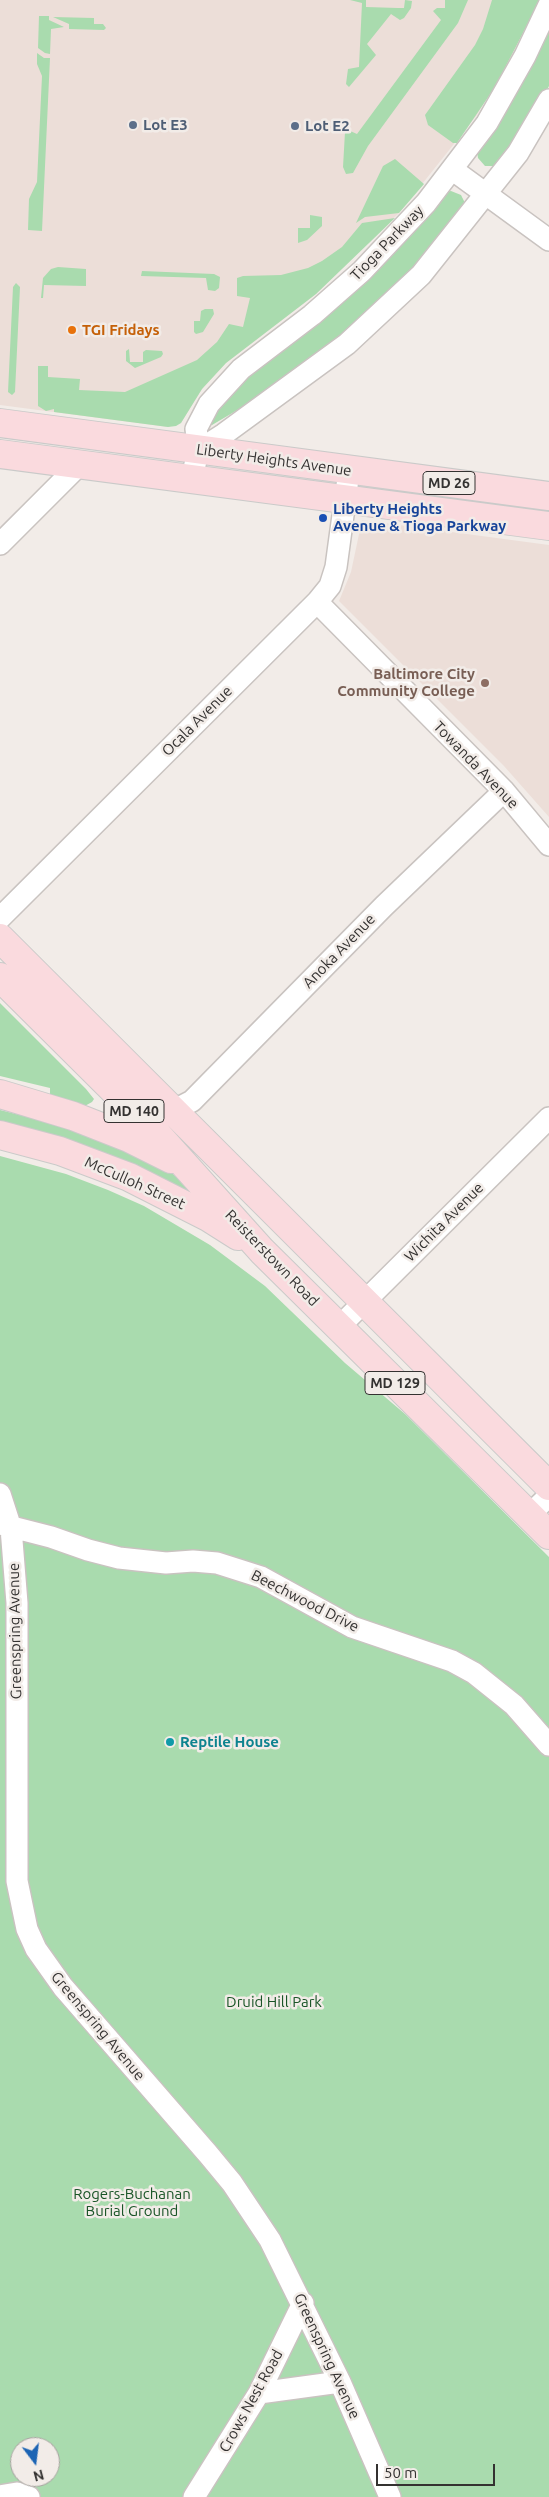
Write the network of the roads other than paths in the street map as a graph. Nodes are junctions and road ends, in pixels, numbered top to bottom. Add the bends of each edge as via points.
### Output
1 (549, 5) edge
2 (549, 100) edge
3 (452, 170) junction
4 (486, 195) junction
5 (549, 240) edge
6 (0, 423) edge
7 (198, 450) junction
8 (0, 454) edge
9 (79, 465) junction
10 (349, 471) junction
11 (191, 479) junction
12 (549, 496) edge
13 (346, 499) junction
14 (549, 526) edge
15 (0, 544) edge
16 (317, 602) junction
17 (504, 790) junction
18 (549, 845) edge
19 (0, 918) edge
20 (0, 938) edge
21 (0, 977) edge
22 (0, 1094) edge
23 (175, 1112) junction
24 (549, 1118) edge
25 (147, 1123) junction
26 (0, 1135) edge
27 (187, 1166) junction
28 (289, 1228) junction
29 (262, 1251) junction
30 (363, 1302) junction
31 (339, 1327) junction
32 (549, 1486) edge
33 (0, 1494) edge
34 (549, 1496) edge
35 (529, 1514) junction
36 (6, 1526) edge
37 (549, 1535) edge
38 (549, 1745) edge
39 (303, 2303) junction
40 (340, 2382) junction
41 (259, 2393) junction
42 (0, 2496) edge
43 (29, 2497) edge
44 (194, 2497) edge
45 (390, 2497) edge

1 - 3 street, Tioga Parkway via 506,92
2 - 4 street via 518,153
3 - 4 street
3 - 7 street, Tioga Parkway via 362,271 312,315 241,369 221,390 209,404 196,429
4 - 5 street
4 - 7 street via 421,275 384,312 311,372
6 - 7 main road, Liberty Heights Avenue / MD 26
7 - 10 main road, Liberty Heights Avenue / MD 26
7 - 11 street, Tioga Parkway
8 - 9 main road, Liberty Heights Avenue / MD 26
9 - 11 main road, Liberty Heights Avenue / MD 26
9 - 15 street
10 - 12 main road, Liberty Heights Avenue / MD 26
10 - 13 street, Ocala Avenue
11 - 13 main road, Liberty Heights Avenue / MD 26
13 - 14 main road, Liberty Heights Avenue / MD 26
13 - 16 street, Ocala Avenue via 336,567 330,586
16 - 17 street, Towanda Avenue
16 - 19 street, Ocala Avenue
17 - 18 street, Towanda Avenue
17 - 23 street, Anoka Avenue via 192,1100
20 - 23 main road, MD 140
21 - 25 main road, Reisterstown Road / MD 140
22 - 27 main road, MD 129 via 73,1116
23 - 25 street, Anoka Avenue
23 - 28 main road, MD 140
24 - 30 street, Wichita Avenue
25 - 27 main road, Reisterstown Road / MD 140
26 - 29 main road, McCulloh Street / MD 129 via 60,1151 129,1177 208,1217
27 - 28 main road, MD 129
27 - 29 main road, Reisterstown Road / MD 140
28 - 30 main road, MD 129
29 - 31 main road, Reisterstown Road / MD 129
30 - 31 street, Wichita Avenue
30 - 32 main road, MD 129
31 - 35 main road, Reisterstown Road / MD 129
33 - 36 street, Greenspring Avenue
34 - 35 street
35 - 37 main road, Reisterstown Road / MD 129
36 - 38 street, Beechwood Drive via 119,1558 166,1563 217,1563 261,1576 352,1627 452,1661 474,1673 514,1705
36 - 39 street, Greenspring Avenue via 17,1603 17,1881 27,1929 36,1949 63,1987 232,2183 270,2240
39 - 40 street, Greenspring Avenue
39 - 41 street, Crows Nest Road
40 - 41 street
40 - 45 street, Greenspring Avenue
41 - 44 street, Crows Nest Road
42 - 43 street via 17,2493

